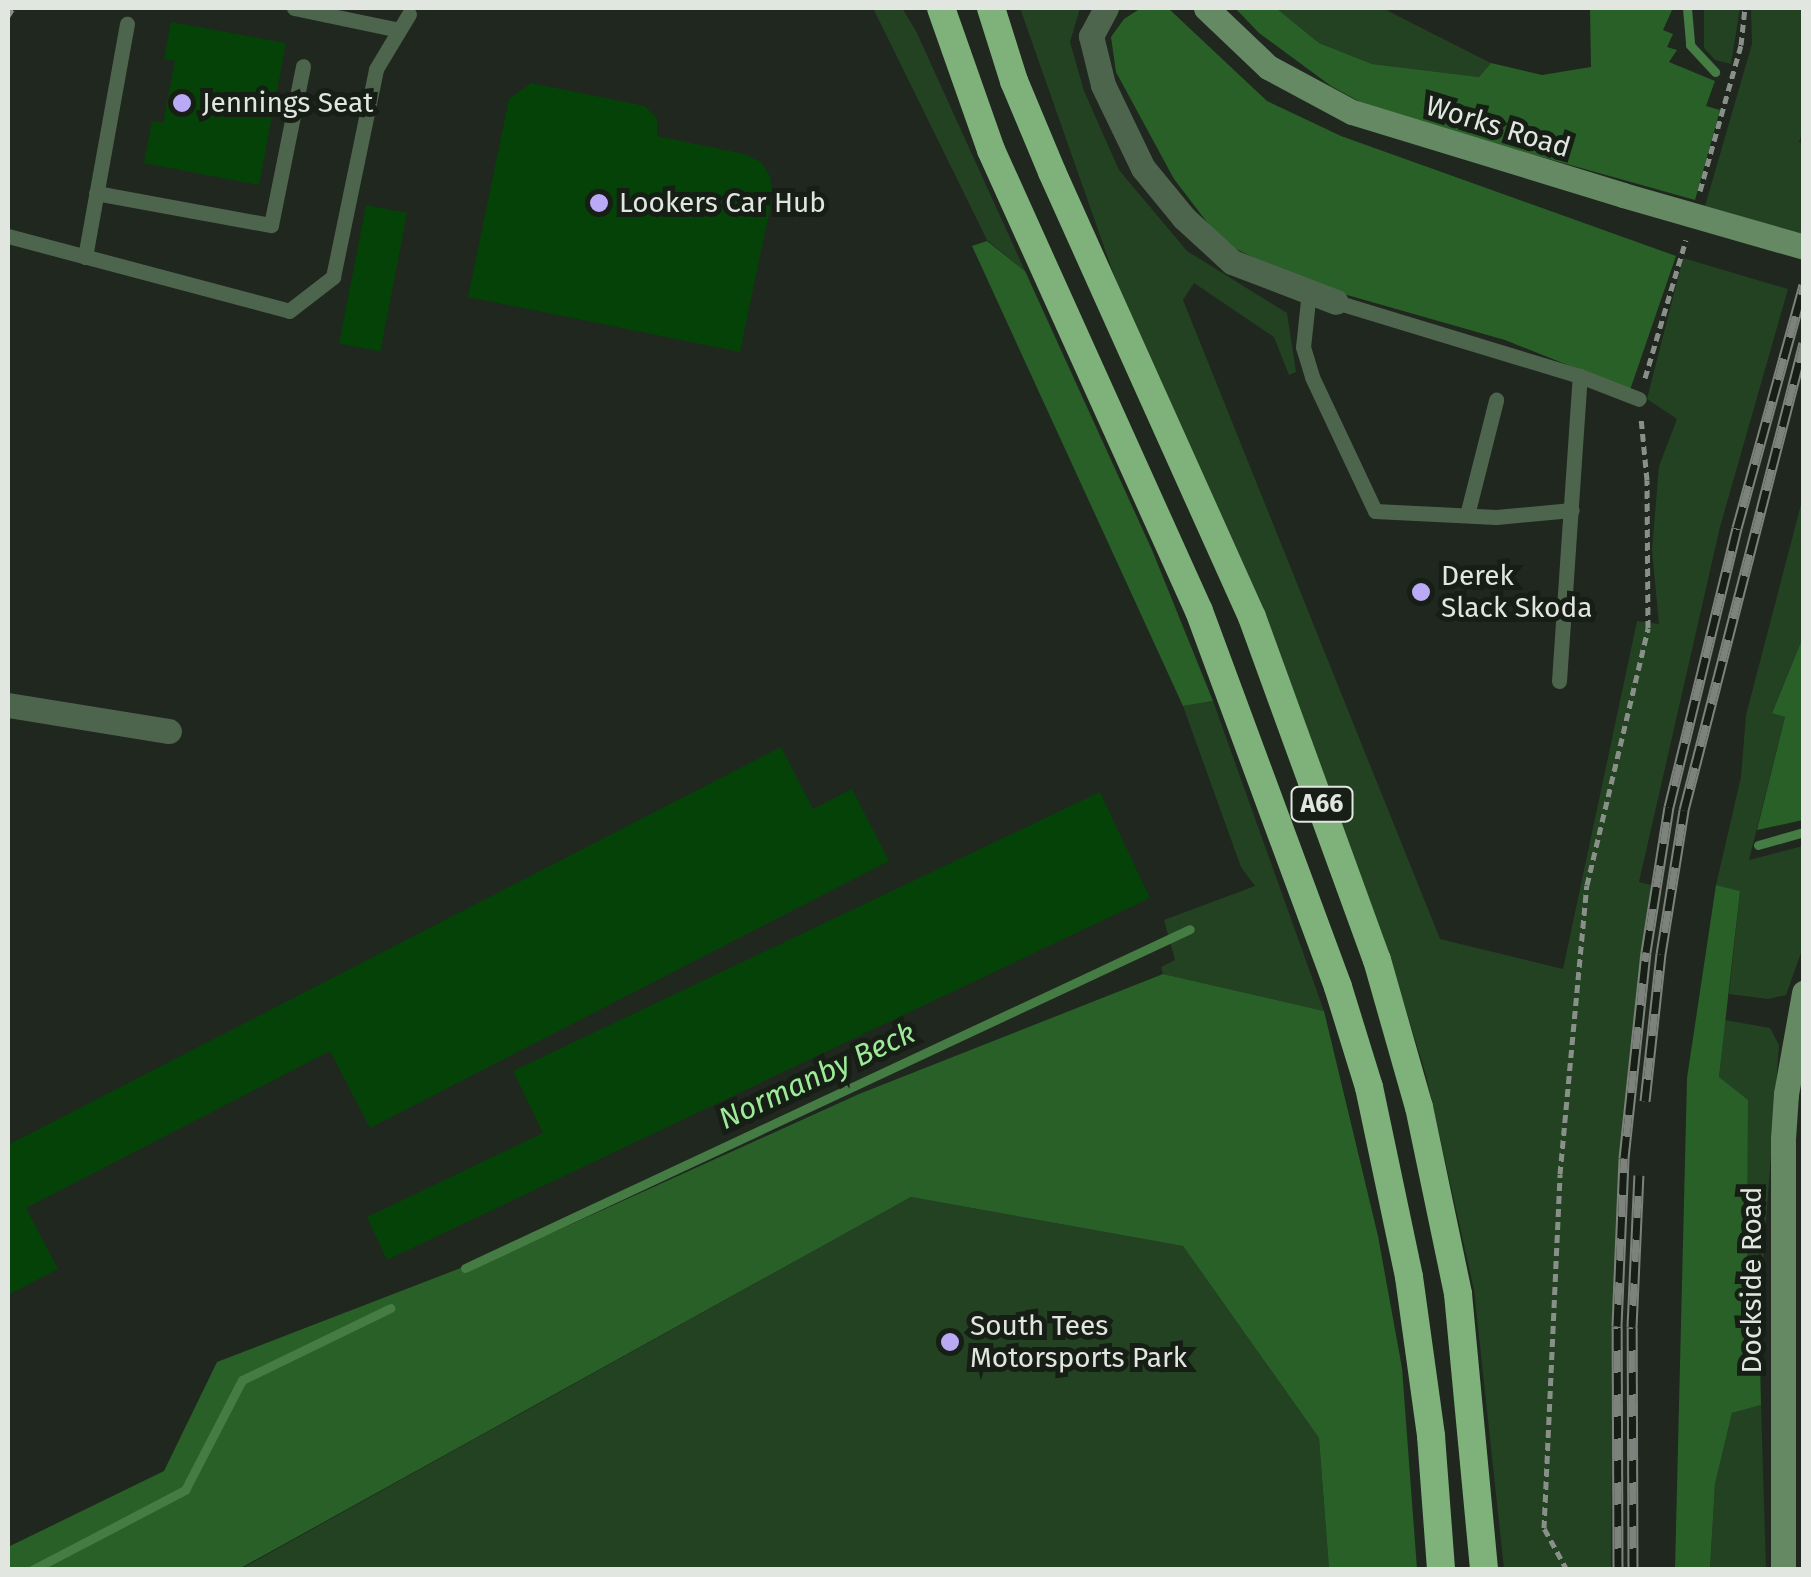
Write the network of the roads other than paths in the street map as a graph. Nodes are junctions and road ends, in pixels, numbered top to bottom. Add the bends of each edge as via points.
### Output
1 (294, 8) edge
2 (921, 8) edge
3 (941, 8) edge
4 (991, 8) edge
5 (1009, 8) edge
6 (1106, 8) edge
7 (1206, 8) edge
8 (409, 14) dead end
9 (127, 24) dead end
10 (399, 30) junction
11 (303, 66) dead end
12 (963, 78) junction
13 (1014, 81) junction
14 (96, 193) junction
15 (8, 236) edge
16 (1804, 246) edge
17 (84, 257) junction
18 (1309, 291) junction
19 (1336, 302) joint
20 (1580, 376) junction
21 (1639, 399) road end
22 (1496, 400) dead end
23 (1572, 510) junction
24 (1467, 515) junction
25 (1559, 681) dead end
26 (8, 705) edge
27 (169, 731) dead end
28 (1804, 993) edge
29 (1799, 1026) edge
30 (1441, 1570) edge
31 (1484, 1570) edge
32 (1783, 1570) edge

1 - 10 lane
2 - 12 highway, A66
3 - 12 highway, A66
4 - 13 highway, A66
5 - 13 highway, A66
6 - 18 street via 1091,36 1103,85 1143,168 1232,262
7 - 16 main road, Works Road, bridge via 1268,66 1352,112
8 - 10 lane
9 - 14 lane
10 - 17 lane via 376,70 333,277 289,311
11 - 14 lane via 271,225
12 - 30 highway, A66 via 1199,612 1338,987 1369,1087 1409,1277
13 - 31 highway, A66 via 1252,618 1376,960 1418,1108 1458,1294
14 - 17 lane
15 - 17 lane
18 - 19 street
18 - 24 lane via 1303,347 1374,511
19 - 20 lane
20 - 21 lane
20 - 23 lane
22 - 24 lane
23 - 24 lane
23 - 25 lane
26 - 27 street
28 - 29 main road, Dockside Road
29 - 32 main road, Dockside Road via 1786,1094 1781,1242

